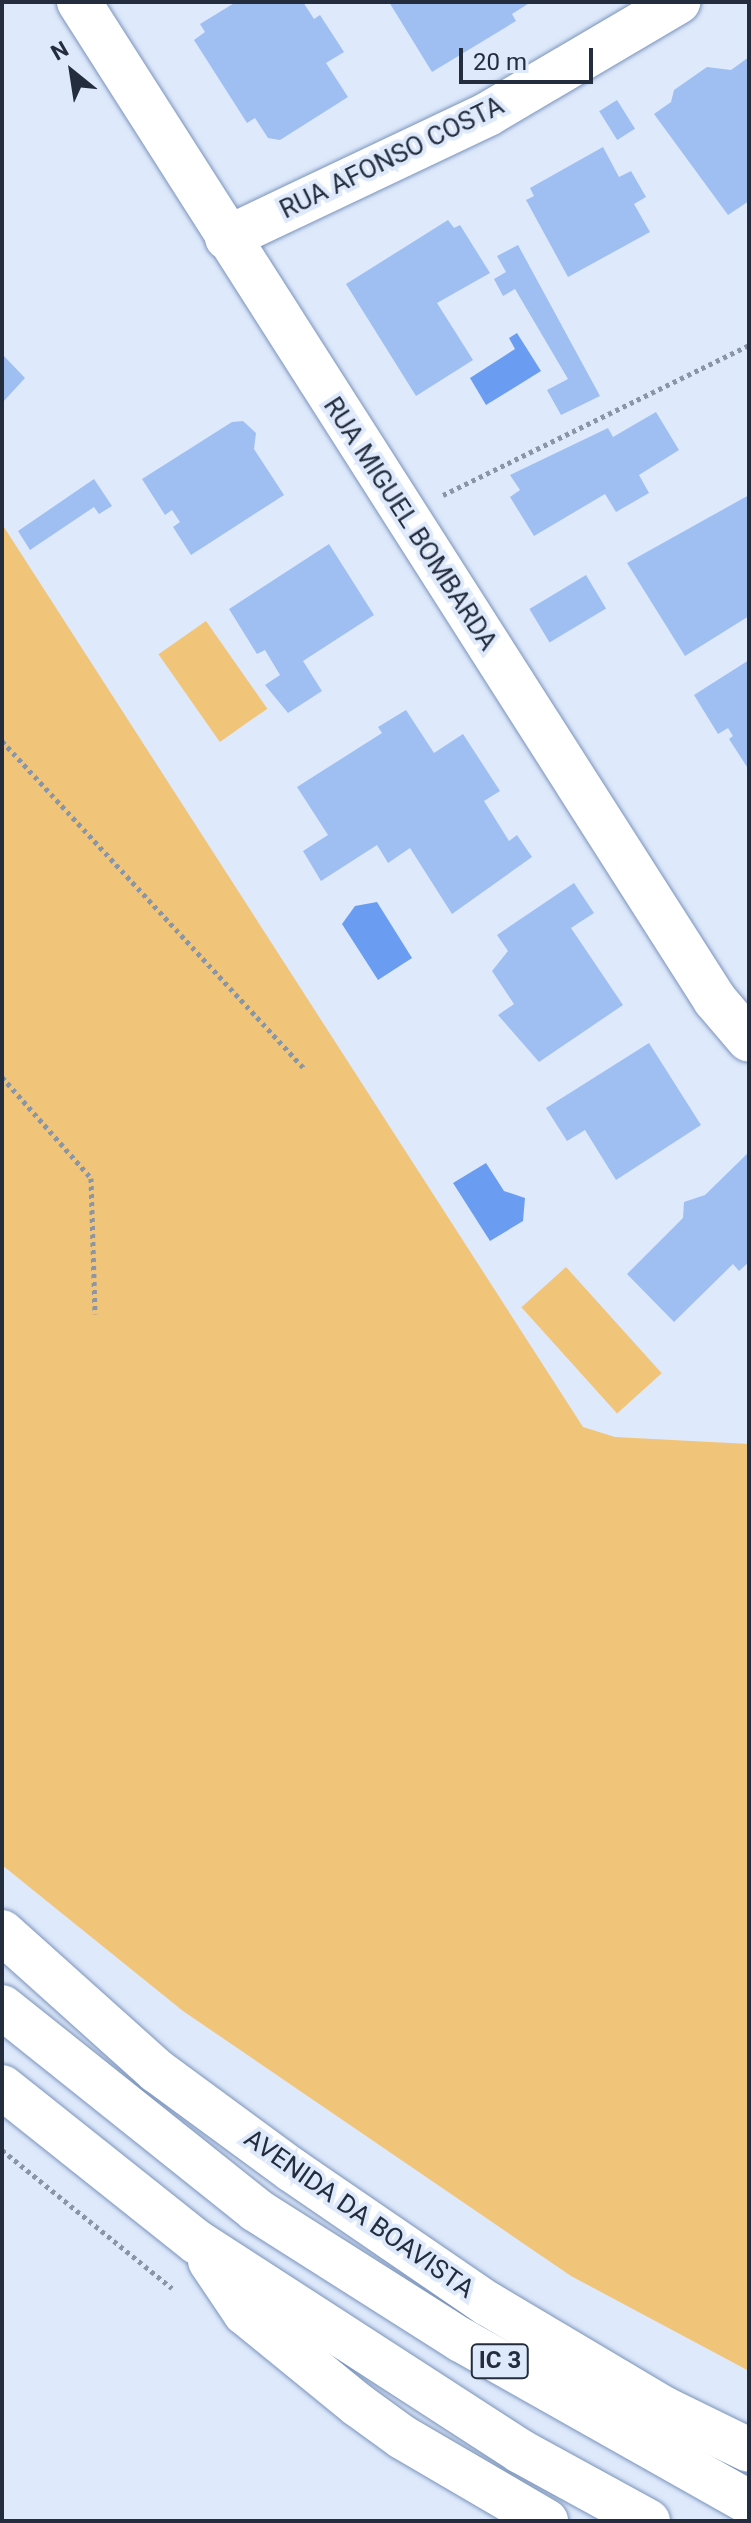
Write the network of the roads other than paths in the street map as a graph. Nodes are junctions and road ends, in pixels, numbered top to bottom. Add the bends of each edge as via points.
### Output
1 (79, 2) edge
2 (678, 2) edge
3 (227, 238) junction
4 (749, 1040) edge
5 (2, 1932) edge
6 (2, 2007) edge
7 (2, 2087) edge
8 (197, 2242) junction
9 (749, 2450) edge
10 (749, 2502) edge
11 (546, 2521) edge
12 (648, 2521) edge

1 - 3 main road, RUA MIGUEL BOMBARDA
2 - 3 main road, RUA AFONSO COSTA via 488,114
3 - 4 main road, RUA MIGUEL BOMBARDA via 707,987
5 - 9 main road, AVENIDA DA BOAVISTA via 157,2071 292,2170 488,2304 665,2409
6 - 10 main road, AVENIDA DA BOAVISTA / IC 3 via 256,2210 461,2340
7 - 8 main road, IC 3
8 - 11 main road via 245,2313 358,2405 402,2437
8 - 12 main road, IC 3 via 520,2451

